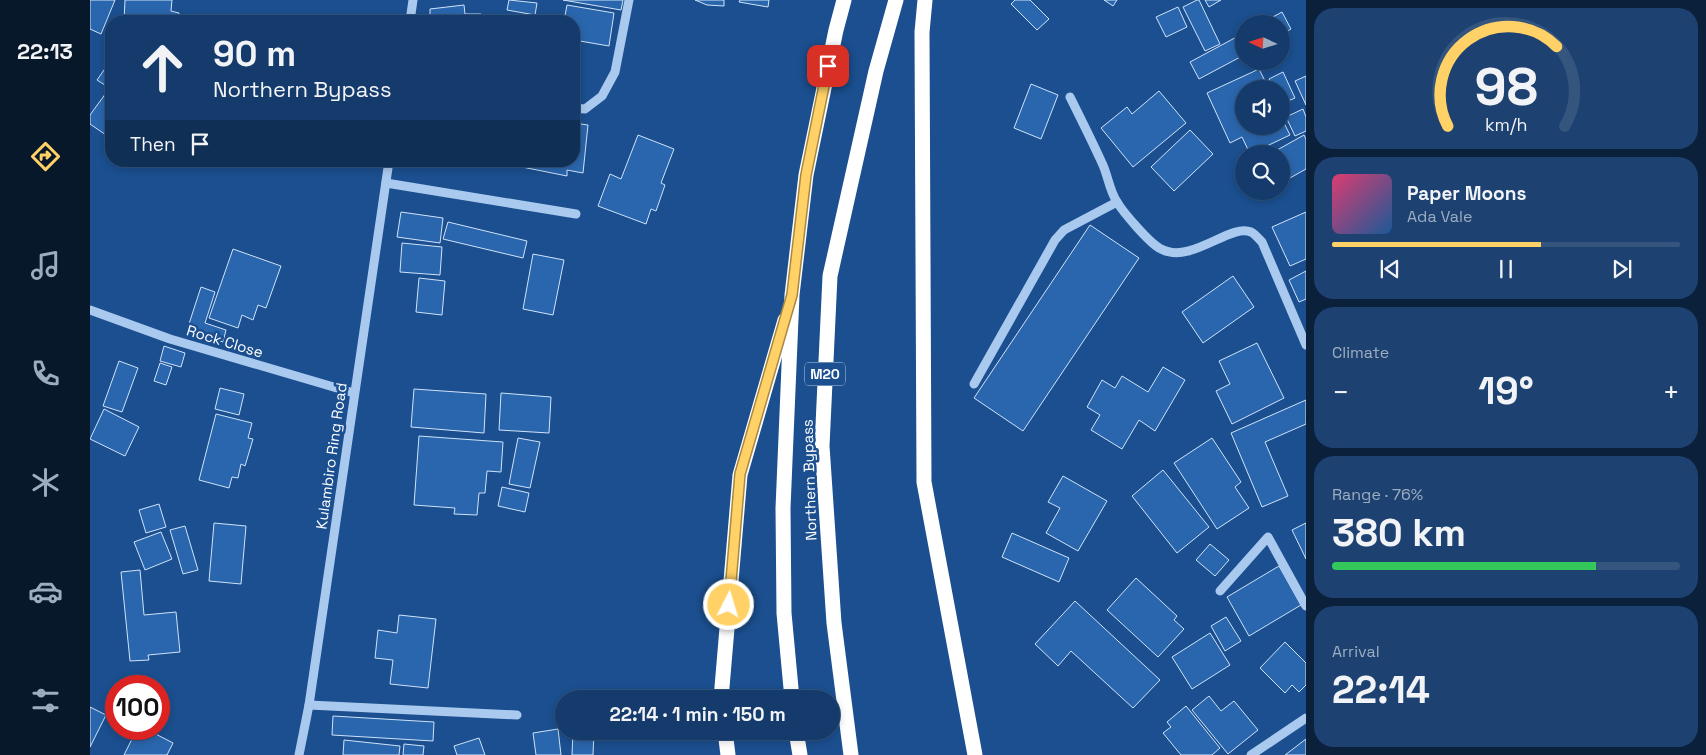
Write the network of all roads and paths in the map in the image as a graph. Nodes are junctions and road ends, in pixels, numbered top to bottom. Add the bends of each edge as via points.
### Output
1 (413, 0) edge
2 (629, 0) edge
3 (844, 0) edge
4 (896, 0) edge
5 (925, 0) edge
6 (411, 15) edge
7 (1070, 97) dead end
8 (580, 109) edge
9 (388, 167) edge
10 (386, 183) junction
11 (1117, 202) junction
12 (576, 214) dead end
13 (792, 295) junction
14 (90, 310) edge
15 (1306, 345) edge
16 (974, 384) dead end
17 (354, 393) junction
18 (1220, 591) dead end
19 (1306, 606) edge
20 (722, 690) edge
21 (791, 690) edge
22 (309, 705) junction
23 (517, 714) dead end
24 (1306, 718) edge
25 (726, 740) edge
26 (798, 740) edge
27 (299, 755) edge
28 (728, 755) edge
29 (800, 755) edge
30 (851, 755) edge
31 (975, 755) edge
32 (1251, 755) edge

1 - 6 street
2 - 8 street via 615,72 602,96 585,109
3 - 13 highway, Northern Bypass / M20 via 806,175
4 - 30 highway, Northern Bypass / M20 via 876,71 830,276 822,446 834,623
5 - 31 highway via 922,32 924,482
7 - 11 street
9 - 10 street, Kulambiro Ring Road
10 - 12 street
10 - 17 street, Kulambiro Ring Road
11 - 15 street via 1161,250 1176,253 1242,230 1252,233 1262,242
11 - 16 street via 1064,230 1055,240
13 - 20 highway via 740,474
13 - 21 highway, Northern Bypass / M20 via 783,518 784,613
14 - 17 street, Rock Close via 170,339
17 - 22 street, Kulambiro Ring Road
18 - 19 street via 1268,537
22 - 23 street
22 - 27 street, Kulambiro Ring Road
24 - 32 street
25 - 28 highway
26 - 29 highway

